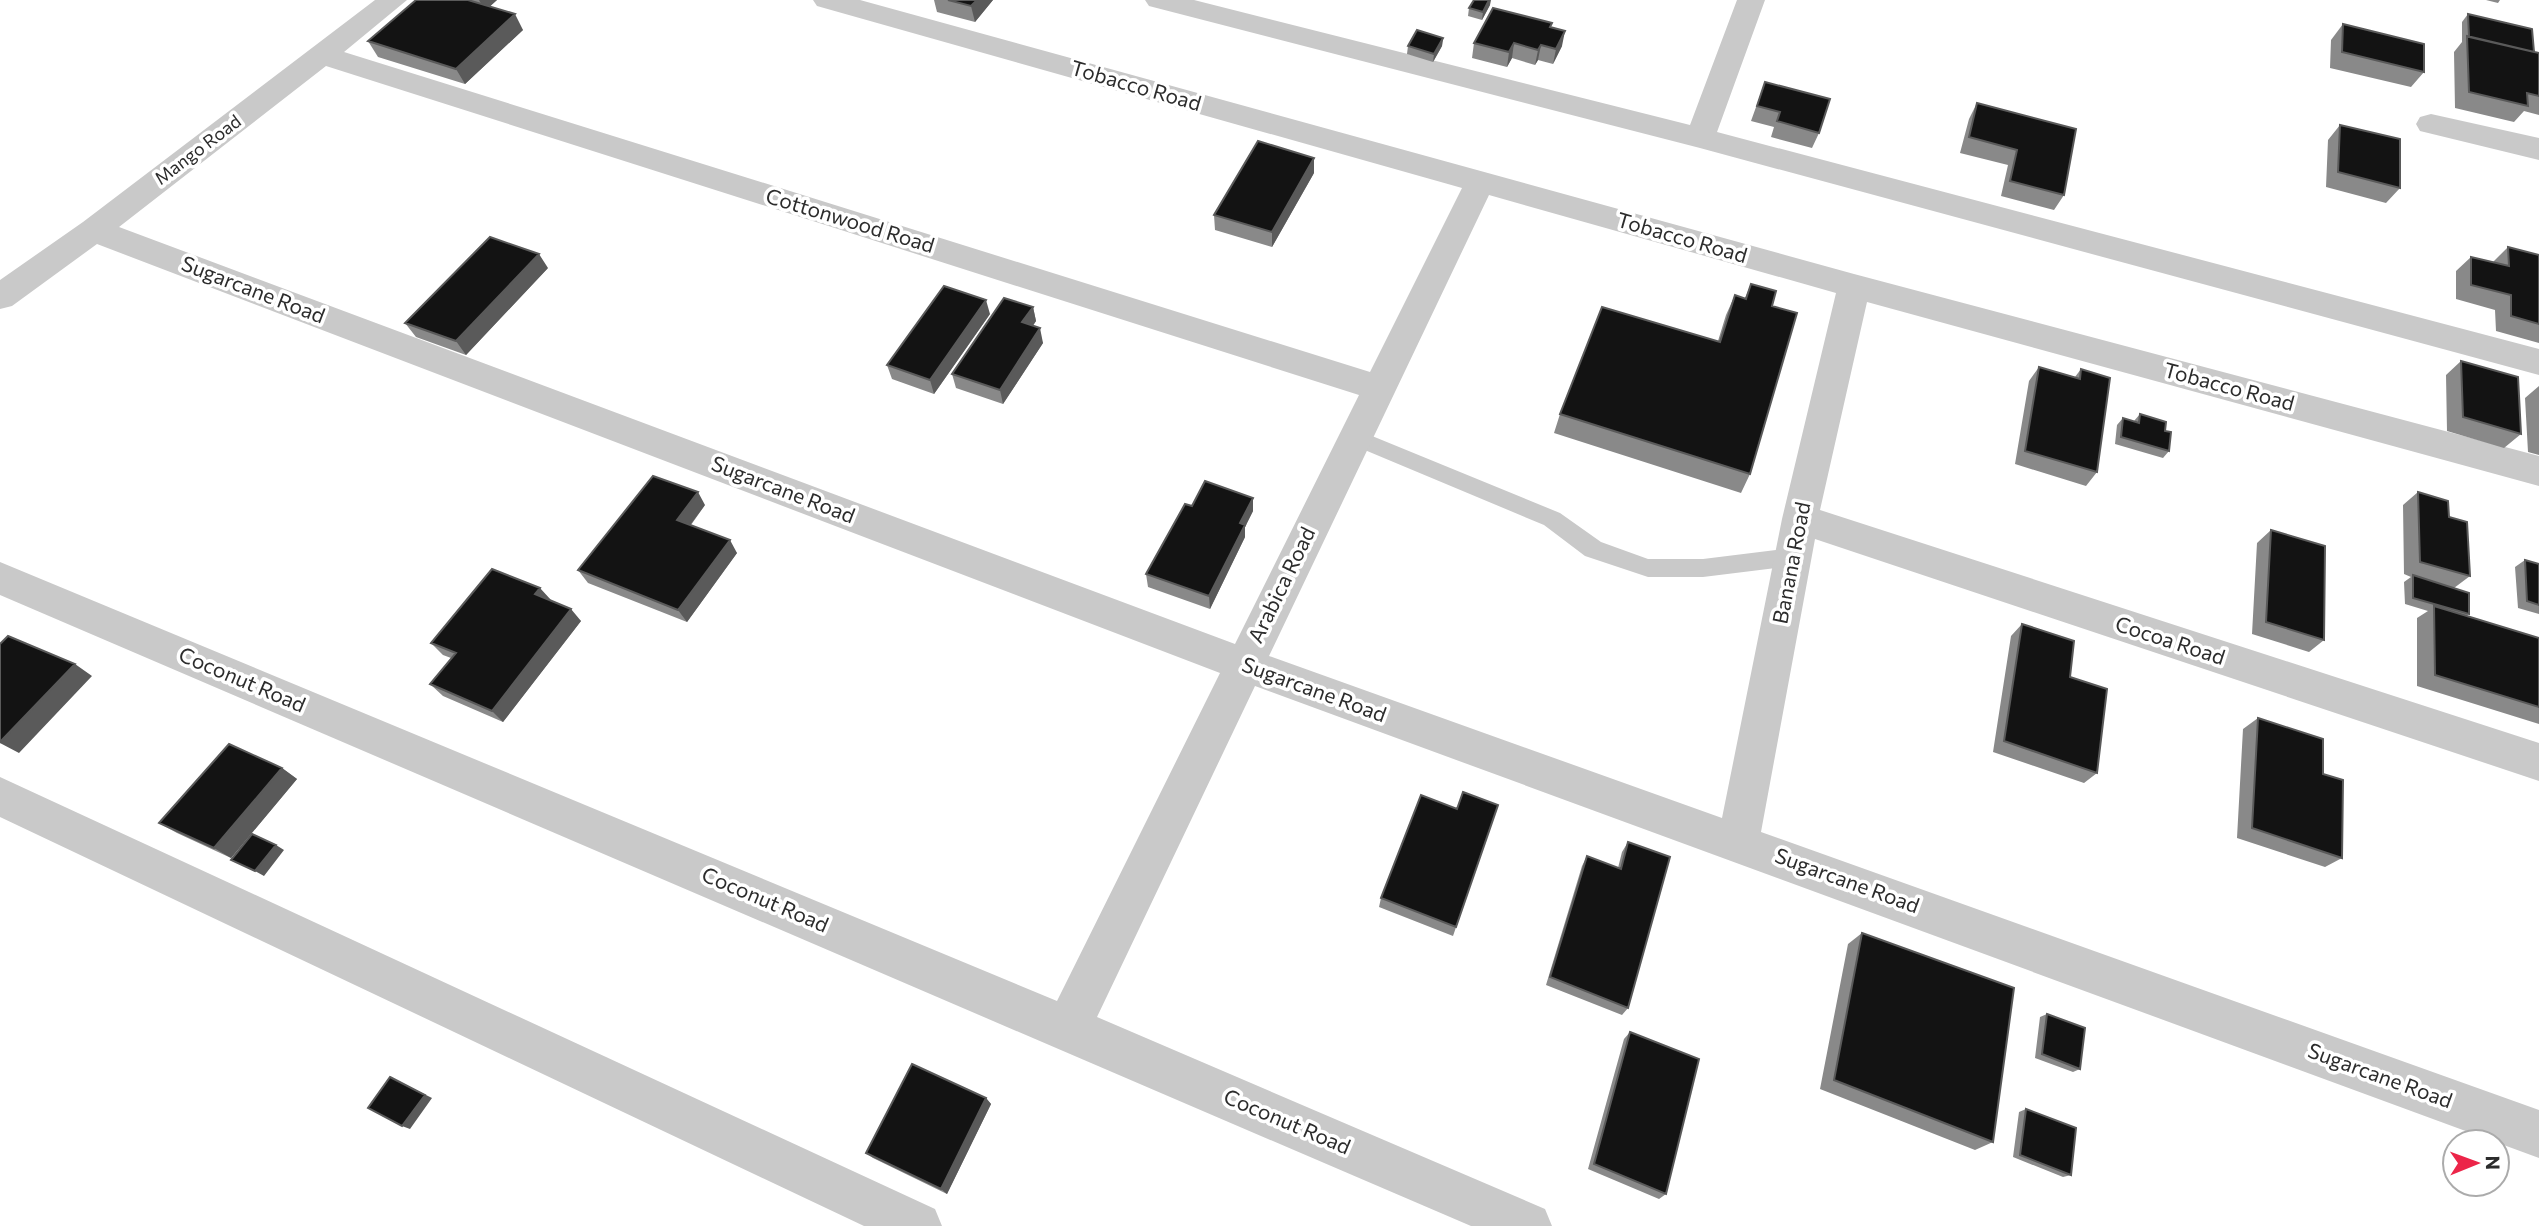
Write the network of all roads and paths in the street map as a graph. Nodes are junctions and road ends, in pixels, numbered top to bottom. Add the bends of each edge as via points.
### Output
1 (393, 0) edge
2 (827, 0) edge
3 (1159, 0) edge
4 (1289, 0) edge
5 (1751, 0) edge
6 (1271, 29) junction
7 (322, 55) junction
8 (2431, 124) dead end
9 (1700, 138) junction
10 (2539, 149) edge
11 (1480, 182) junction
12 (94, 230) junction
13 (1854, 286) junction
14 (0, 297) edge
15 (2539, 362) edge
16 (1379, 388) junction
17 (1355, 437) junction
18 (2539, 471) edge
19 (1800, 519) junction
20 (1793, 557) junction
21 (0, 578) edge
22 (1242, 664) junction
23 (2539, 762) edge
24 (0, 796) edge
25 (1738, 842) junction
26 (1068, 1028) junction
27 (2539, 1134) edge
28 (918, 1226) edge
29 (1528, 1226) edge

1 - 7 street, Mango Road
2 - 11 street, Tobacco Road
3 - 6 street
4 - 6 street
5 - 9 street
6 - 9 street
7 - 12 street, Mango Road
7 - 16 street, Cottonwood Road
8 - 10 street
9 - 15 street
11 - 13 street, Tobacco Road
11 - 16 street, Arabica Road
12 - 14 street, Mango Road
12 - 22 street, Sugarcane Road
13 - 18 street, Tobacco Road
13 - 19 street, Banana Road
16 - 17 street, Arabica Road
17 - 20 lane via 1552,519 1593,550 1647,568 1703,568
17 - 22 street, Arabica Road
19 - 20 street, Banana Road
19 - 23 street, Cocoa Road
20 - 25 street, Banana Road
21 - 26 street, Coconut Road
22 - 25 street, Sugarcane Road
22 - 26 street, Arabica Road
24 - 28 street
25 - 27 street, Sugarcane Road
26 - 29 street, Coconut Road

